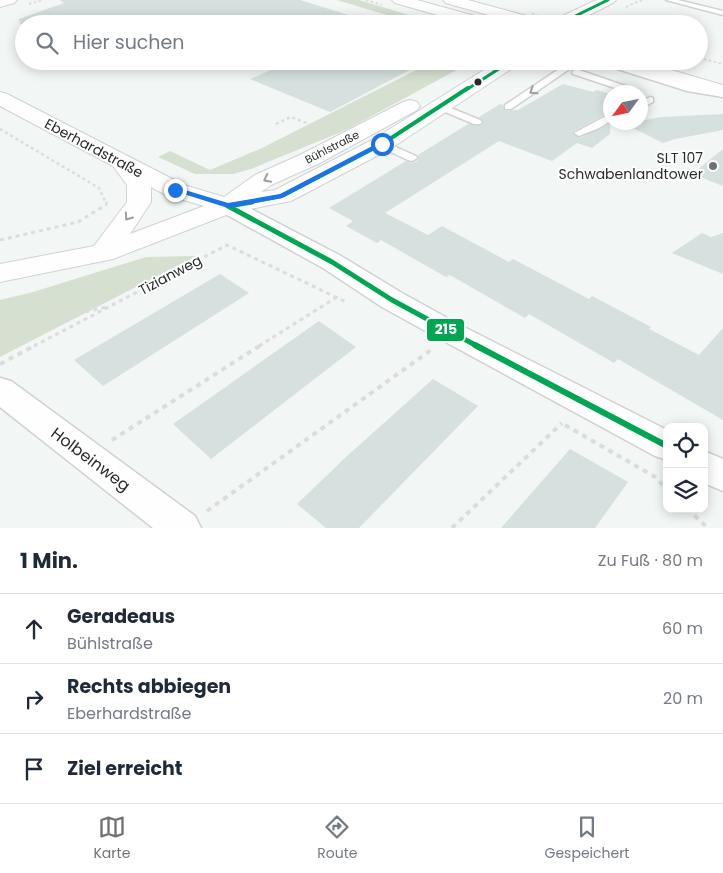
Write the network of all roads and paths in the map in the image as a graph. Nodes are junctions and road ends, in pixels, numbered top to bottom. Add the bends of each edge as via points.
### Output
1 (9, 0) edge
2 (400, 0) edge
3 (451, 0) edge
4 (608, 0) edge
5 (616, 0) edge
6 (669, 0) edge
7 (0, 2) edge
8 (723, 13) edge
9 (455, 15) edge
10 (514, 15) edge
11 (577, 15) edge
12 (593, 15) edge
13 (708, 60) edge
14 (723, 64) edge
15 (473, 70) edge
16 (497, 70) edge
17 (564, 70) edge
18 (579, 70) edge
19 (637, 70) edge
20 (708, 70) edge
21 (558, 74) junction
22 (723, 74) edge
23 (614, 85) edge
24 (603, 89) edge
25 (723, 92) edge
26 (0, 98) edge
27 (441, 107) junction
28 (508, 107) dead end
29 (477, 122) dead end
30 (603, 122) edge
31 (276, 124) dead end
32 (0, 129) edge
33 (324, 129) dead end
34 (604, 130) edge
35 (579, 133) dead end
36 (592, 138) dead end
37 (382, 144) junction
38 (412, 158) dead end
39 (120, 161) junction
40 (228, 206) junction
41 (0, 240) edge
42 (227, 245) dead end
43 (103, 253) junction
44 (0, 273) edge
45 (337, 297) dead end
46 (112, 306) junction
47 (0, 332) edge
48 (431, 349) dead end
49 (0, 364) edge
50 (0, 390) edge
51 (562, 423) dead end
52 (663, 444) edge
53 (86, 456) junction
54 (708, 468) edge
55 (723, 476) edge
56 (691, 513) edge
57 (191, 522) edge
58 (452, 528) edge
59 (708, 528) edge

1 - 7 main road
2 - 9 main road
3 - 10 main road
4 - 11 main road
5 - 12 main road
6 - 8 lane
13 - 14 path
15 -> 40 main road, Bühlstraße via 310,159 263,180
16 - 27 main road, Bühlstraße
17 - 21 lane
18 - 23 lane via 576,72
19 - 25 main road
20 - 22 main road
21 - 24 lane
21 -> 28 lane
26 - 39 main road, Eberhardstraße
27 - 29 lane
27 - 37 main road, Bühlstraße
30 - 35 lane
31 - 33 path via 291,117
32 - 41 path via 99,188 107,204 78,222
34 - 36 lane
37 - 38 lane
37 - 40 main road, Bühlstraße via 282,196
39 - 40 main road, Eberhardstraße via 175,190
39 -> 43 main road via 139,185 139,202
40 - 43 main road, Bühlstraße
40 - 52 street, Eberhardstraße via 332,262 450,332
42 - 46 path, Tizianweg
43 - 44 main road, Bühlstraße
45 - 53 path
46 - 47 path, Tizianweg
46 - 49 path, Tizianweg
48 - 57 path
50 - 53 street, Holbeinweg
51 - 58 path
53 - 57 street, Holbeinweg
54 - 55 street
56 - 59 path

